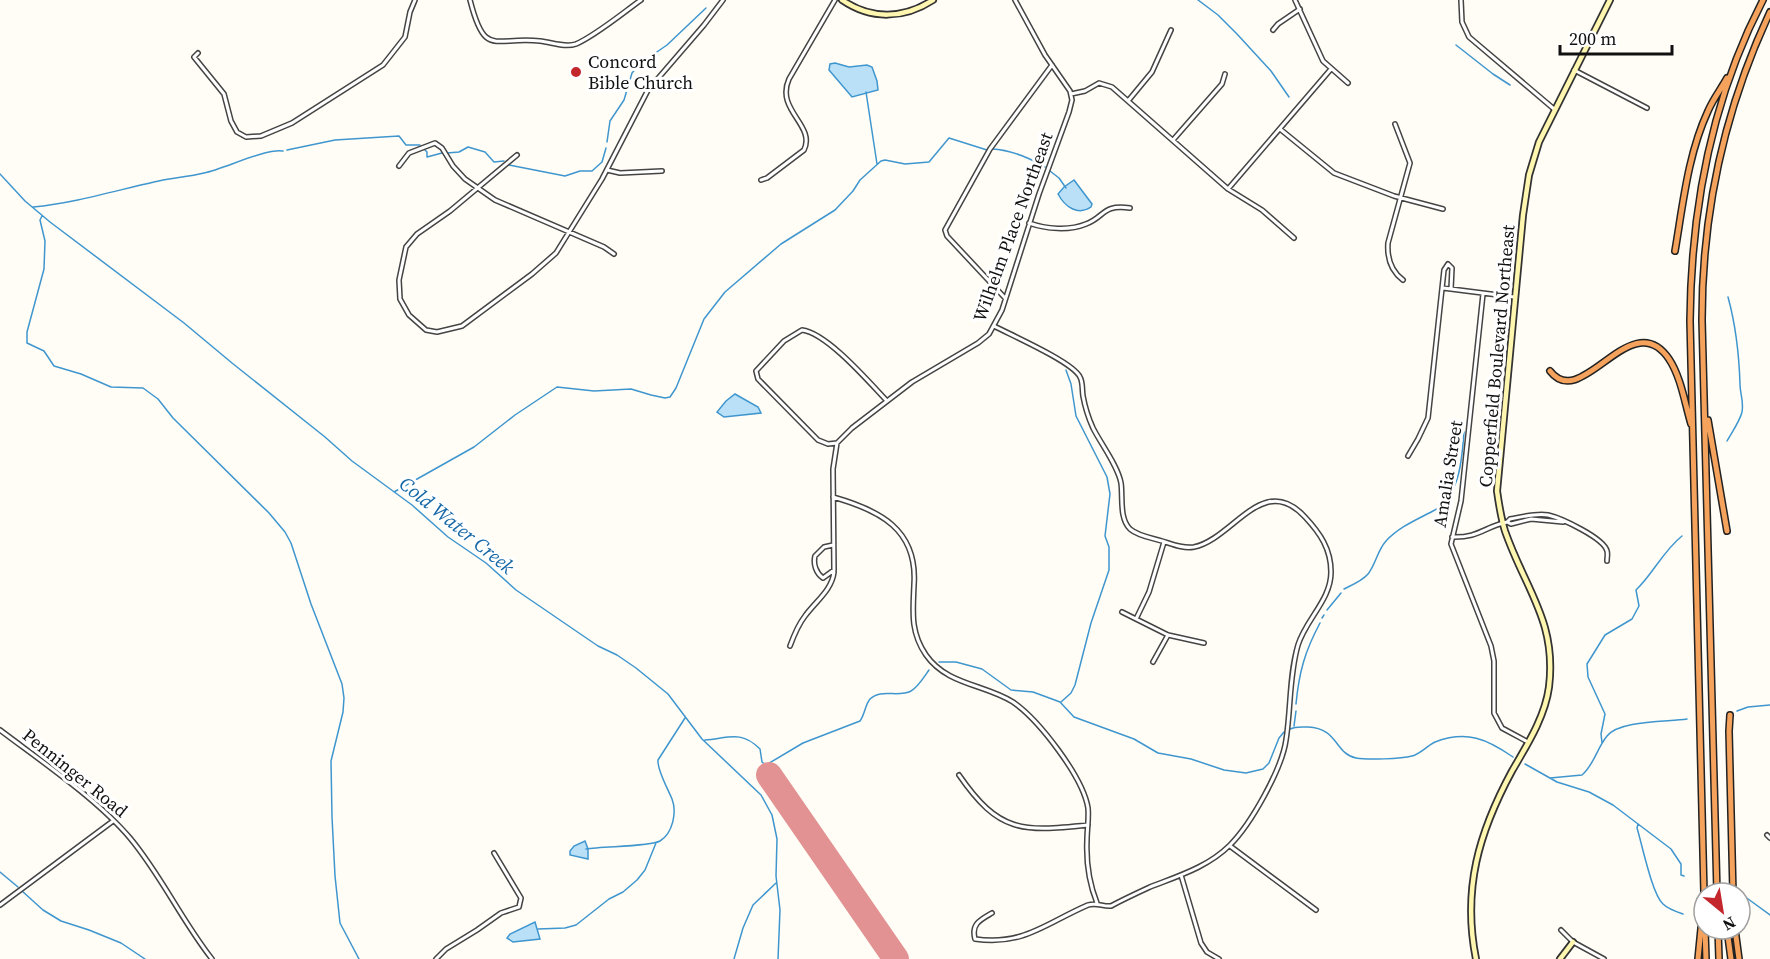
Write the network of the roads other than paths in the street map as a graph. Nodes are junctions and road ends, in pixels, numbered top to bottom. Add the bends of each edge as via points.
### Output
1 (415, 0) edge
2 (470, 0) edge
3 (641, 0) edge
4 (723, 0) edge
5 (835, 0) edge
6 (842, 0) edge
7 (933, 0) edge
8 (1015, 0) edge
9 (1296, 0) edge
10 (1461, 0) edge
11 (1610, 0) edge
12 (1763, 0) edge
13 (1300, 9) junction
14 (1770, 12) edge
15 (1171, 30) dead end
16 (1274, 30) dead end
17 (198, 53) dead end
18 (1052, 65) junction
19 (1331, 69) junction
20 (1732, 69) junction
21 (1574, 70) junction
22 (1225, 74) dead end
23 (1348, 83) dead end
24 (1071, 94) junction
25 (1128, 100) junction
26 (1647, 108) dead end
27 (1554, 110) junction
28 (1395, 124) dead end
29 (1280, 129) junction
30 (1173, 140) junction
31 (517, 155) dead end
32 (399, 166) dead end
33 (607, 170) junction
34 (662, 171) dead end
35 (760, 180) dead end
36 (477, 189) junction
37 (1228, 189) junction
38 (1401, 198) junction
39 (1130, 208) dead end
40 (1443, 209) dead end
41 (1029, 223) junction
42 (571, 231) junction
43 (1294, 238) dead end
44 (1675, 250) dead end
45 (614, 254) dead end
46 (1403, 280) dead end
47 (1443, 288) junction
48 (1451, 290) junction
49 (1483, 294) junction
50 (1516, 297) junction
51 (1005, 298) junction
52 (994, 326) junction
53 (1550, 372) dead end
54 (887, 401) junction
55 (1705, 403) junction
56 (1693, 435) junction
57 (837, 443) junction
58 (1408, 456) dead end
59 (833, 497) junction
60 (1505, 523) junction
61 (1727, 531) dead end
62 (1452, 537) junction
63 (1164, 542) junction
64 (833, 545) junction
65 (1607, 561) dead end
66 (834, 570) junction
67 (1122, 612) dead end
68 (1136, 619) junction
69 (1168, 635) junction
70 (1204, 643) dead end
71 (790, 646) dead end
72 (1153, 662) dead end
73 (1730, 715) dead end
74 (0, 730) edge
75 (1528, 742) junction
76 (959, 775) dead end
77 (114, 821) junction
78 (1088, 825) junction
79 (1230, 846) junction
80 (494, 853) dead end
81 (1181, 875) junction
82 (1704, 881) edge
83 (1718, 881) edge
84 (1733, 881) edge
85 (1097, 903) junction
86 (0, 904) edge
87 (1316, 910) dead end
88 (992, 913) dead end
89 (1561, 930) dead end
90 (1700, 941) edge
91 (1706, 941) edge
92 (1718, 941) edge
93 (1729, 941) edge
94 (1737, 941) edge
95 (1573, 942) junction
96 (212, 959) edge
97 (436, 959) edge
98 (1219, 959) edge
99 (1476, 959) edge
100 (1560, 959) edge
101 (1604, 959) edge
102 (1698, 959) edge
103 (1706, 959) edge
104 (1719, 959) edge
105 (1731, 959) edge
106 (1739, 959) edge

1 - 17 street via 405,38 383,65 291,123 261,136 246,137 237,132 220,87 194,57
2 - 3 street via 478,28 491,40 572,45
4 - 33 street via 648,90
5 - 35 street via 785,91 807,144 795,157
6 - 7 main road via 881,15 914,10
8 - 18 street
9 - 13 street
10 - 27 street via 1462,22 1469,37
11 - 21 main road, Copperfield Boulevard Northeast
12 - 20 highway
13 - 16 street
13 - 19 street via 1321,57
14 - 55 highway via 1740,84 1713,184 1703,277
15 - 25 street via 1152,72
18 - 24 street
18 - 51 street via 990,149 945,230
19 - 23 street
19 - 29 street
20 - 44 highway via 1708,110 1698,138
20 - 56 highway via 1707,153 1694,234 1690,294
21 - 26 street
21 - 27 main road, Copperfield Boulevard Northeast
22 - 30 street via 1222,84
24 - 25 street via 1099,83 1112,87
24 - 41 street, Wilhelm Place Northeast via 1069,112
25 - 30 street
27 - 50 main road, Copperfield Boulevard Northeast via 1529,175
28 - 38 street via 1410,164
29 - 37 street
29 - 38 street via 1334,173
30 - 37 street
31 - 36 street
32 - 36 street via 409,153 435,143
33 - 34 street
33 - 42 street
36 - 42 street
36 - 42 street via 417,234 403,253 400,299 409,315 426,330 462,327 552,258
37 - 43 street via 1262,210
38 - 40 street
38 - 46 street via 1388,253 1395,272
39 - 41 street via 1110,209 1087,224 1071,228
41 - 51 street, Wilhelm Place Northeast
42 - 45 street
47 - 48 street
47 - 48 street via 1444,267 1448,264 1452,268
47 - 58 street via 1428,418
48 - 49 street
49 - 50 street
49 - 62 street, Amalia Street via 1461,501
50 - 60 main road, Copperfield Boulevard Northeast via 1497,478 1499,507
51 - 52 street, Wilhelm Place Northeast
52 - 54 street, Wilhelm Place Northeast via 978,343
52 - 63 street via 1066,364 1080,377 1089,419 1119,476 1126,523 1134,532
53 - 56 highway via 1560,380 1575,381 1628,346 1656,347 1671,361
54 - 57 street, Wilhelm Place Northeast
54 - 57 street via 814,333 802,330 784,342 756,371 758,379 818,440
55 - 61 highway
55 - 83 highway
56 - 82 highway
57 - 59 street
59 - 64 street
59 - 78 street via 875,512 901,536 914,570 913,626 926,655 952,678 1001,696 1035,721 1080,783
60 - 62 street via 1478,534
60 - 65 street via 1546,515 1566,522 1600,541 1607,550
60 - 75 main road, Copperfield Boulevard Northeast via 1542,613 1550,644 1549,689
62 - 75 street, Amalia Street via 1456,560 1491,646 1494,713 1502,728
63 - 68 street
63 - 79 street via 1189,548 1200,545 1257,505 1273,501 1299,511 1322,538 1329,553 1330,585 1298,646 1281,759
64 - 66 street
64 - 66 street via 818,552 814,560 823,578
66 - 71 street via 832,583 805,616
67 - 68 street
68 - 69 street
69 - 70 street
69 - 72 street
73 - 84 highway
74 - 77 street, Penninger Road
75 - 99 main road, Copperfield Boulevard Northeast via 1493,807 1476,855 1471,917
76 - 78 street via 990,812 1020,828
77 - 86 street
77 - 96 street, Penninger Road via 139,851
78 - 85 street via 1088,869
79 - 81 street via 1211,861
79 - 87 street
80 - 97 street via 521,898 519,907 501,913
81 - 85 street via 1111,906
81 - 98 street via 1201,943
85 - 88 street via 1077,909 1024,937 975,939 976,922
89 - 95 street
90 - 102 highway
91 - 103 highway
92 - 104 highway
93 - 105 highway
94 - 106 highway
95 - 100 main road
95 - 101 street

